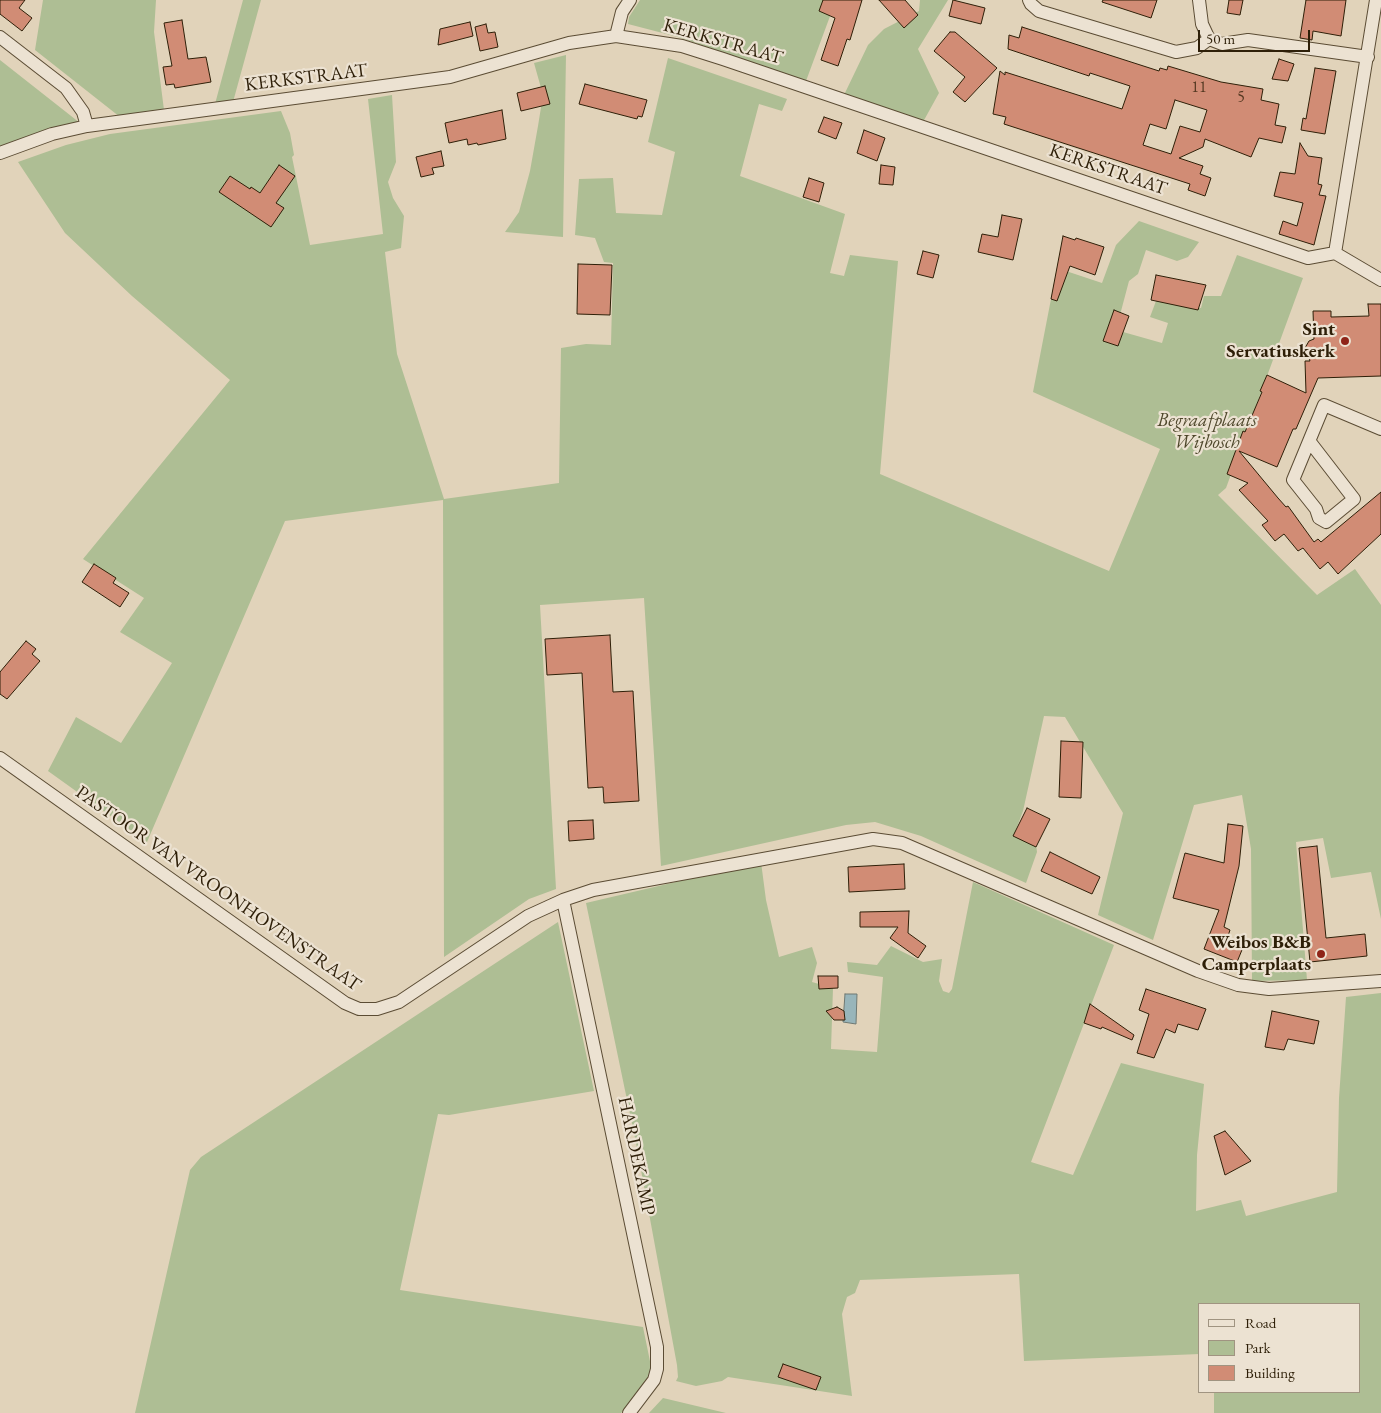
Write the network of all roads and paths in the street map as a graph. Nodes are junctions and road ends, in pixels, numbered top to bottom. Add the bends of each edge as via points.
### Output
1 (630, 0) edge
2 (1030, 0) edge
3 (1199, 0) edge
4 (1376, 0) edge
5 (616, 36) junction
6 (0, 37) edge
7 (1209, 39) junction
8 (1368, 57) junction
9 (87, 126) junction
10 (0, 153) edge
11 (1335, 253) junction
12 (1381, 280) edge
13 (1381, 429) edge
14 (1310, 442) junction
15 (0, 758) edge
16 (563, 900) junction
17 (1381, 981) edge
18 (629, 1413) edge

1 - 5 street via 622,12
2 - 7 street via 1030,4 1039,11 1176,52 1197,48
3 - 7 street via 1202,24
4 - 8 street
5 - 9 street, KERKSTRAAT via 569,43 450,77
5 - 11 street, KERKSTRAAT via 682,46 723,58 1308,258
6 - 9 street via 66,88 82,109
7 - 8 street via 1222,44 1248,40
8 - 11 street
9 - 10 street, KERKSTRAAT via 52,134
11 - 12 street
13 - 14 street via 1324,404
14 - 14 street via 1293,480 1326,522 1354,499
15 - 16 street, PASTOOR VAN VROONHOVENSTRAAT via 345,1003 359,1009 377,1009 399,1002 528,916
16 - 17 street, PASTOOR VAN VROONHOVENSTRAAT via 593,890 853,842 887,840 902,843 1198,972 1238,985 1269,989
16 - 18 street, HARDEKAMP via 656,1347 654,1380

